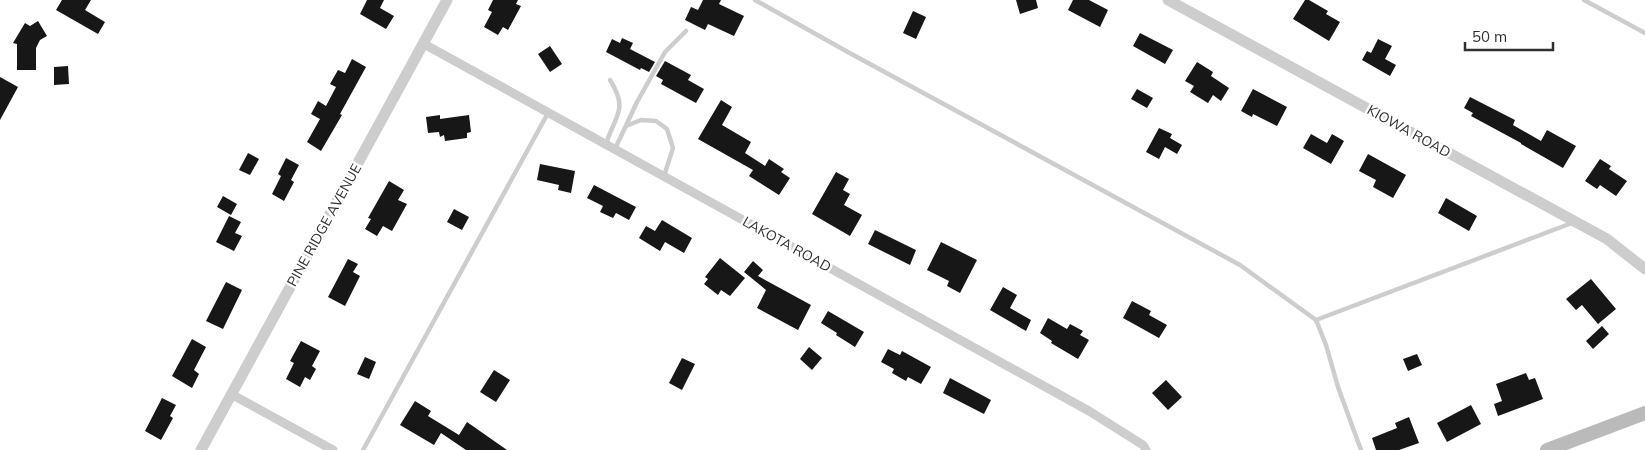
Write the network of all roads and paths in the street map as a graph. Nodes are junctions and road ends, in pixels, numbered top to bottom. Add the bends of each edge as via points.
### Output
1 (447, 0) edge
2 (754, 0) edge
3 (1168, 0) edge
4 (1584, 0) edge
5 (686, 31) dead end
6 (1645, 33) edge
7 (424, 44) junction
8 (610, 80) dead end
9 (548, 113) junction
10 (626, 126) junction
11 (606, 144) junction
12 (615, 149) junction
13 (664, 176) junction
14 (1574, 222) junction
15 (1645, 269) edge
16 (1316, 320) junction
17 (231, 394) junction
18 (1645, 414) edge
19 (201, 450) edge
20 (333, 450) edge
21 (363, 450) edge
22 (1146, 450) edge
23 (1361, 450) edge
24 (1547, 450) edge

1 - 7 street, PINE RIDGE AVENUE
2 - 16 lane via 1240,265
3 - 14 street, KIOWA ROAD
4 - 6 lane
5 - 10 lane via 665,52
7 - 9 street, LAKOTA ROAD
7 - 17 street, PINE RIDGE AVENUE
8 - 11 lane via 618,92 620,103
9 - 11 street, LAKOTA ROAD
9 - 21 lane
10 - 12 lane
10 - 13 lane via 641,120 656,120 666,129 673,148
11 - 12 street, LAKOTA ROAD
12 - 13 street, LAKOTA ROAD
13 - 22 street, LAKOTA ROAD via 1089,411
14 - 15 street, KIOWA ROAD via 1607,239
14 - 16 lane
16 - 23 lane
17 - 19 street, PINE RIDGE AVENUE
17 - 20 street
18 - 24 main road

